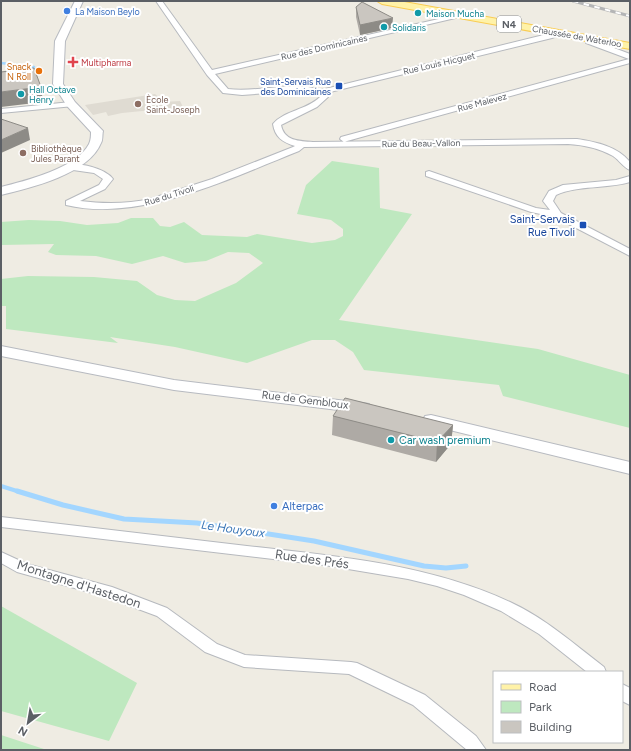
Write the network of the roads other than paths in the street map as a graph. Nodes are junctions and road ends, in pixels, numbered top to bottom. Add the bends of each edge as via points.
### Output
1 (79, 1) edge
2 (159, 1) edge
3 (382, 1) edge
4 (462, 16) junction
5 (557, 33) junction
6 (590, 39) junction
7 (630, 46) edge
8 (630, 57) edge
9 (630, 61) edge
10 (210, 73) junction
11 (321, 92) junction
12 (71, 104) junction
13 (1, 111) edge
14 (303, 144) junction
15 (334, 144) junction
16 (70, 167) junction
17 (630, 167) edge
18 (429, 174) dead end
19 (630, 179) edge
20 (1, 191) edge
21 (558, 215) junction
22 (630, 253) edge
23 (1, 351) edge
24 (375, 410) edge
25 (412, 416) edge
26 (630, 468) edge
27 (1, 522) edge
28 (1, 558) edge
29 (597, 671) edge
30 (477, 750) edge

1 - 12 main road via 60,41 58,84
2 - 10 street
3 - 4 main road, Chaussée de Waterloo / N4
4 - 5 main road, Chaussée de Waterloo / N4
4 - 10 street, Rue des Dominicaines
5 - 6 main road, Chaussée de Waterloo / N4
5 - 11 street, Rue Louis Hicguet
6 - 7 main road, Chaussée de Waterloo / N4
6 - 8 street via 589,41 600,47
9 - 15 street, Rue Malevez
10 - 11 street via 222,88 232,92 308,88
11 - 14 street, Rue du Beau-Vallon via 324,97 319,104 286,117 277,124 277,132 282,138
12 - 13 street
12 - 16 main road via 98,135 96,145
14 - 15 street, Rue du Beau-Vallon
14 - 16 street, Rue du Tivoli via 215,181 140,204 100,206 69,203 102,187 108,179 105,174
15 - 17 street, Rue du Beau-Vallon via 568,141 590,144 616,153
16 - 20 main road via 33,182
18 - 21 street via 534,210
19 - 21 street via 617,183 566,187 552,193 548,201
21 - 22 street
23 - 24 main road, Rue de Gembloux via 174,385
25 - 26 main road
27 - 29 street, Rue des Prés via 324,560 438,581 469,591 522,616 545,630
28 - 30 street, Montagne d'Hastedon via 22,568 107,591 162,612 211,648 244,661 351,668 419,700 470,741

